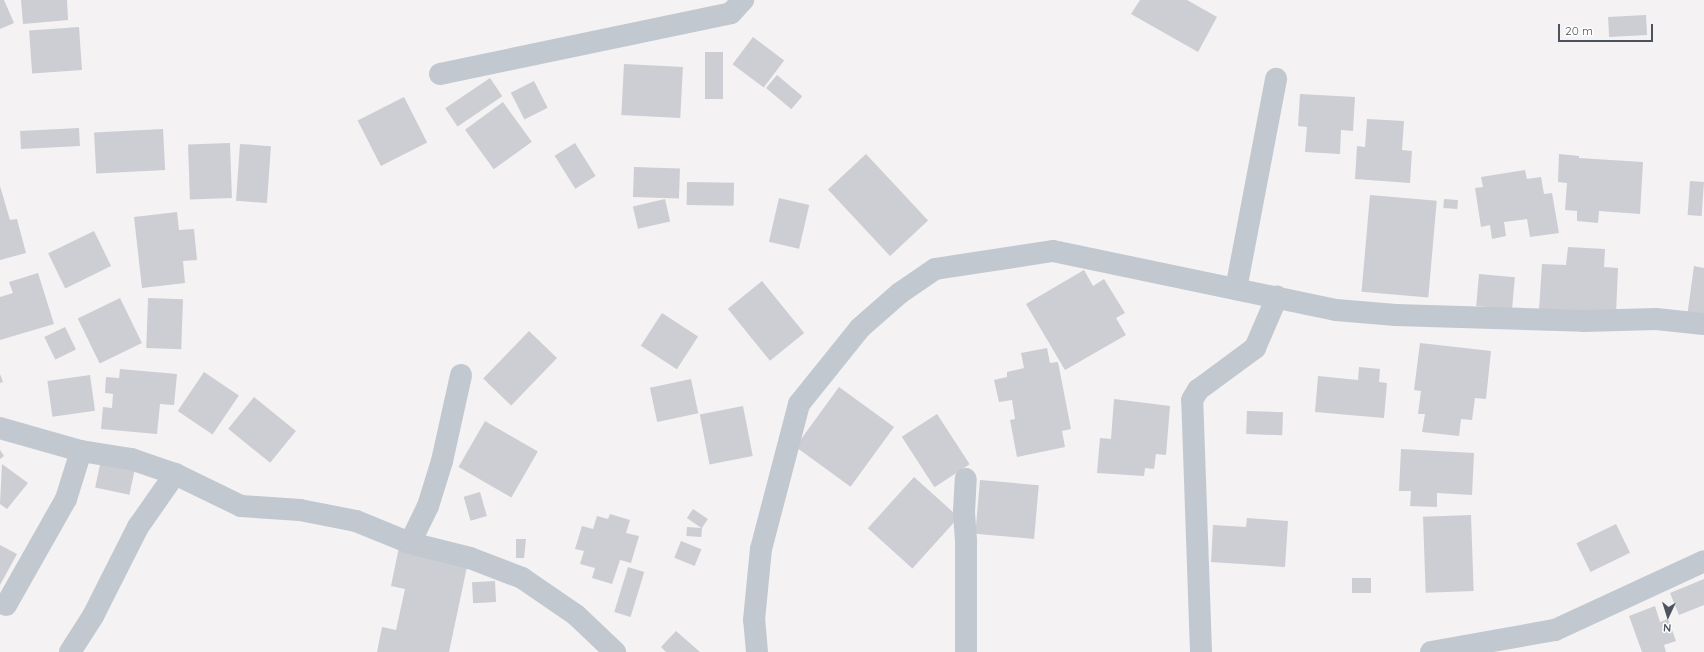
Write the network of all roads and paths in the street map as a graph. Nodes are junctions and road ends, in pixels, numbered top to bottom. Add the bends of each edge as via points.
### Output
1 (743, 0) edge
2 (440, 74) dead end
3 (1276, 79) dead end
4 (1236, 289) junction
5 (1277, 298) junction
6 (1704, 324) edge
7 (461, 375) dead end
8 (0, 428) edge
9 (81, 451) junction
10 (175, 474) junction
11 (966, 479) dead end
12 (410, 543) junction
13 (1704, 561) edge
14 (6, 605) dead end
15 (70, 652) edge
16 (615, 652) edge
17 (757, 652) edge
18 (966, 652) edge
19 (1201, 652) edge
20 (1430, 652) edge

1 - 2 street via 731,13
3 - 4 street
4 - 5 street
4 - 17 street via 1053,251 935,269 900,293 860,328 799,404 761,548 754,620
5 - 6 street via 1336,310 1396,315 1583,321 1656,319
5 - 19 street via 1255,348 1198,390 1192,400
7 - 12 street via 442,460 428,506
8 - 9 street
9 - 10 street via 107,453
9 - 14 street via 66,499
10 - 12 street via 241,506 300,510 356,521
10 - 15 street via 138,527 93,616
11 - 18 street
12 - 16 street via 470,558 522,578 576,615
13 - 20 street via 1555,630

